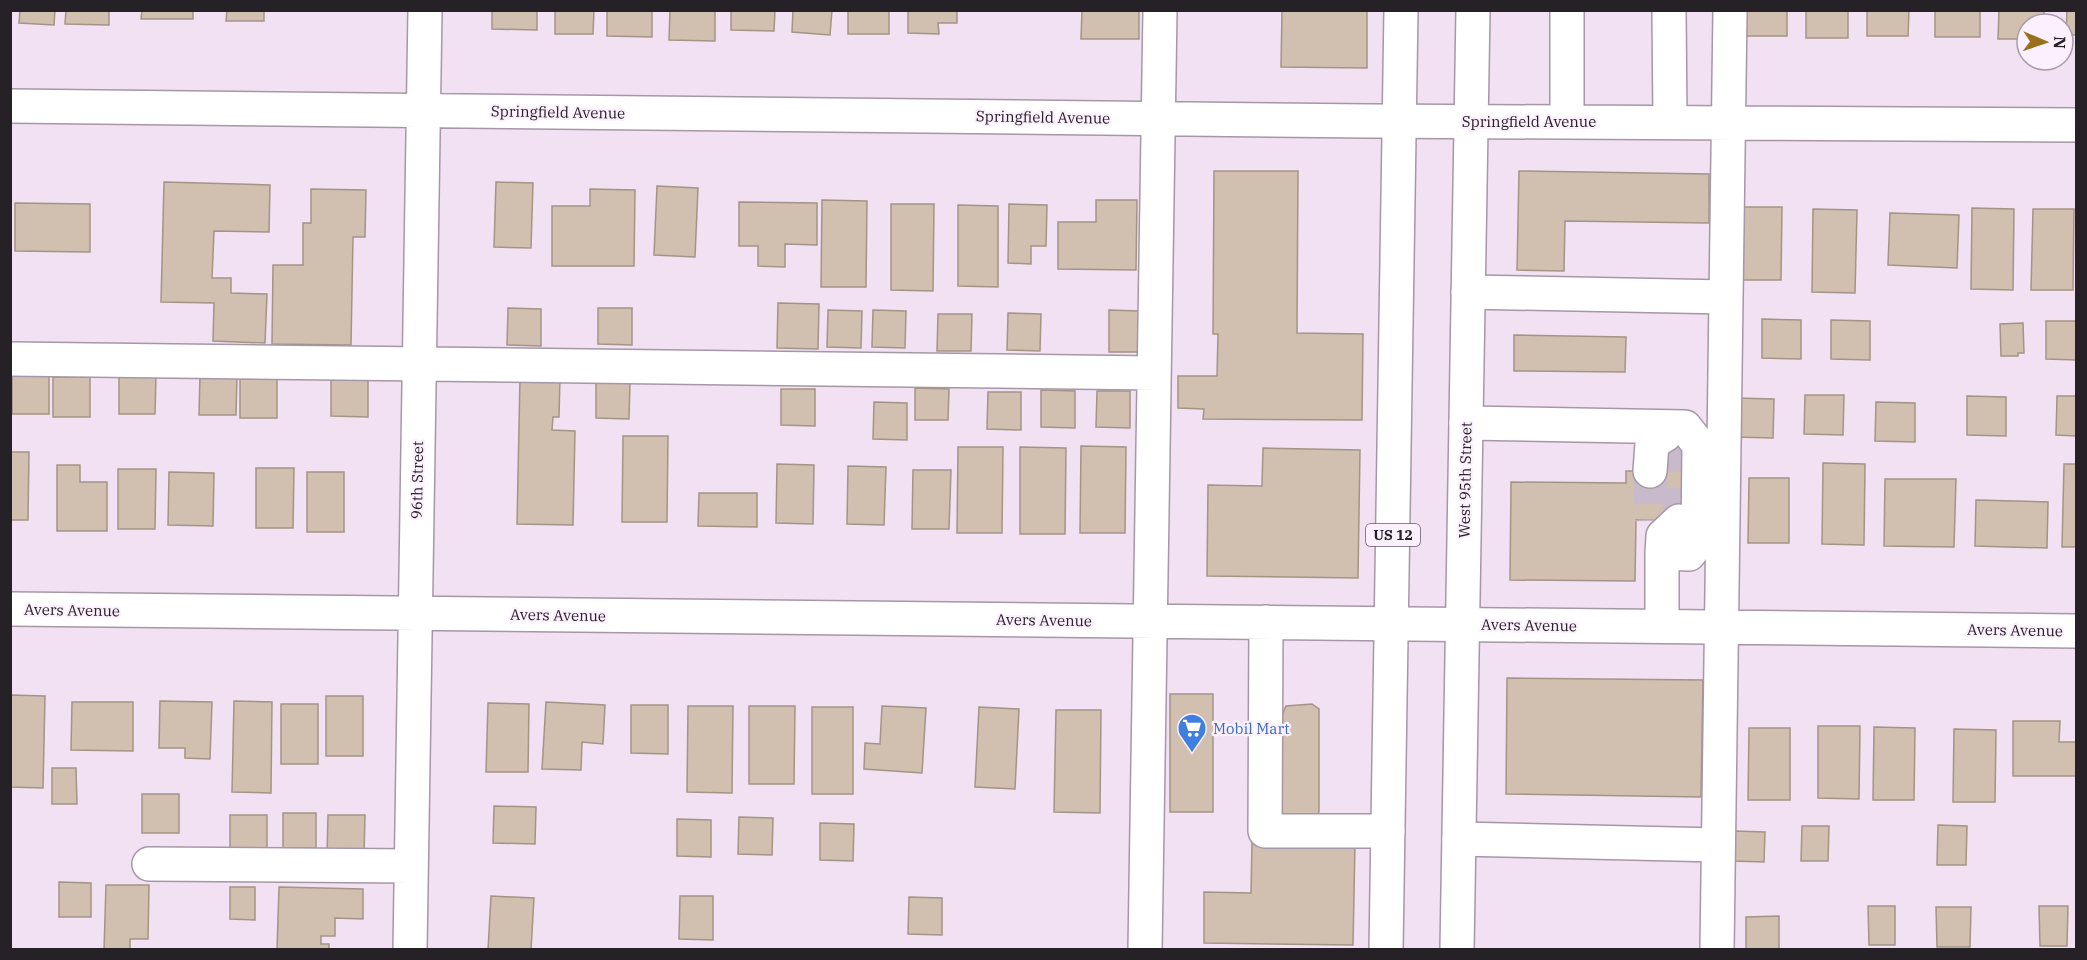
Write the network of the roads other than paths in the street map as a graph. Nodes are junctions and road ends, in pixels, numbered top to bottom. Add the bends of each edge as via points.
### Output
1 (425, 10) edge
2 (1160, 10) edge
3 (1401, 10) edge
4 (1473, 10) edge
5 (1567, 10) edge
6 (1669, 10) edge
7 (1730, 10) edge
8 (10, 106) edge
9 (423, 111) junction
10 (1158, 119) junction
11 (1399, 121) junction
12 (1471, 121) junction
13 (1567, 122) junction
14 (1670, 122) junction
15 (1728, 122) junction
16 (2076, 124) edge
17 (1468, 292) junction
18 (1726, 297) junction
19 (10, 359) edge
20 (419, 363) junction
21 (1154, 373) junction
22 (1466, 423) junction
23 (1670, 436) junction
24 (1650, 471) tunnel mouth
25 (10, 609) edge
26 (415, 613) junction
27 (1150, 621) junction
28 (1266, 622) junction
29 (1391, 624) junction
30 (1463, 624) junction
31 (1662, 626) junction
32 (1721, 627) junction
33 (2076, 631) edge
34 (1388, 831) junction
35 (1459, 839) junction
36 (1718, 845) junction
37 (149, 864) dead end
38 (411, 866) junction
39 (410, 950) edge
40 (1145, 950) edge
41 (1386, 950) edge
42 (1457, 950) edge
43 (1717, 950) edge

1 - 9 street, 96th Street
2 - 10 street
3 - 11 street, US 12
4 - 12 street, West 95th Street
5 - 13 street
6 - 14 street
7 - 15 street
8 - 9 street, Springfield Avenue
9 - 10 street, Springfield Avenue
9 - 20 street, 96th Street
10 - 11 street, Springfield Avenue
10 - 21 street
11 - 12 street, Springfield Avenue
11 - 29 street, US 12
12 - 13 street, Springfield Avenue
12 - 17 street, West 95th Street
13 - 14 street, Springfield Avenue
14 - 15 street, Springfield Avenue
15 - 16 street, Springfield Avenue
15 - 18 street
17 - 18 street
17 - 22 street, West 95th Street
18 - 32 street
19 - 20 street
20 - 21 street
20 - 26 street, 96th Street
21 - 27 street
22 - 23 street
22 - 30 street, West 95th Street
23 - 24 street via 1652,443
23 - 31 street via 1685,427 1699,445 1698,543 1689,554 1663,533
25 - 26 street, Avers Avenue
26 - 27 street, Avers Avenue
26 - 38 street, 96th Street
27 - 28 street, Avers Avenue
27 - 40 street
28 - 29 street, Avers Avenue
28 - 34 street via 1265,831
29 - 30 street, Avers Avenue
29 - 34 street, US 12
30 - 31 street, Avers Avenue
30 - 35 street, West 95th Street
31 - 32 street, Avers Avenue
32 - 33 street, Avers Avenue
32 - 36 street
34 - 41 street, US 12
35 - 36 street
35 - 42 street, West 95th Street
36 - 43 street
37 - 38 street
38 - 39 street, 96th Street

